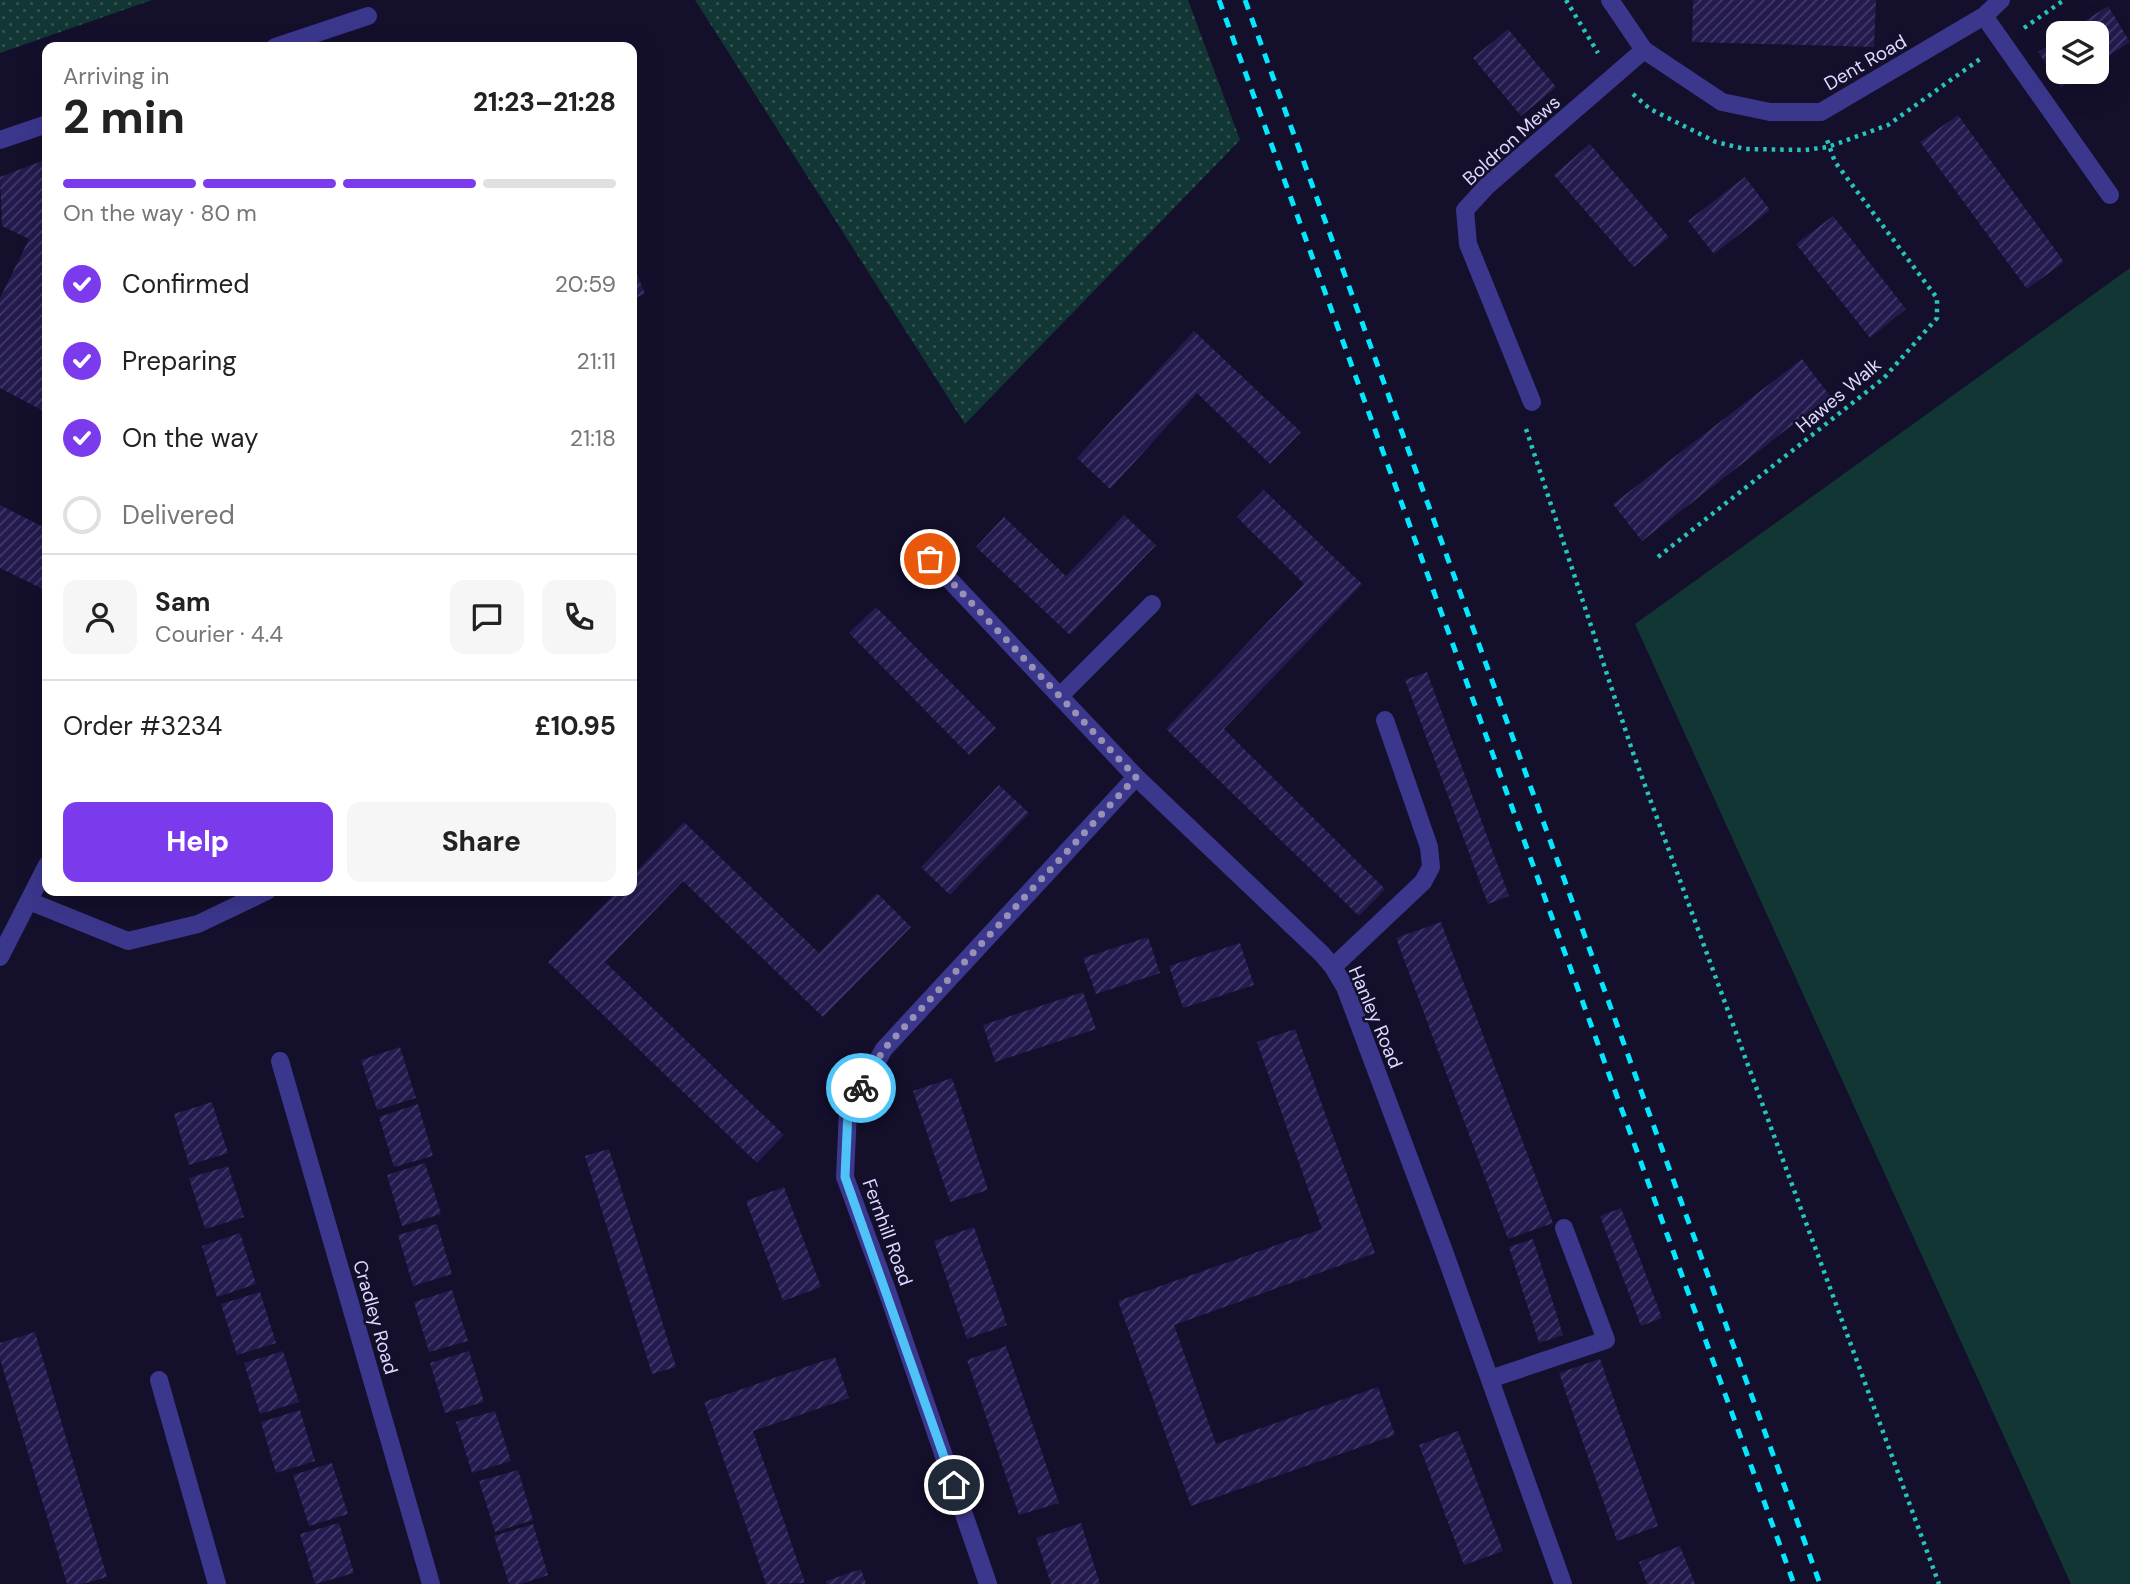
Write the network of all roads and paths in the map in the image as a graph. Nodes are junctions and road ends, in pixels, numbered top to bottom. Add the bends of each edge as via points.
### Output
1 (1610, 0) edge
2 (2001, 0) edge
3 (368, 16) dead end
4 (1984, 16) junction
5 (290, 42) edge
6 (1644, 50) junction
7 (1821, 112) junction
8 (42, 126) edge
9 (0, 140) edge
10 (2110, 195) dead end
11 (1532, 402) joint
12 (1658, 557) dead end
13 (930, 559) dead end
14 (1152, 604) dead end
15 (1060, 696) junction
16 (1385, 720) dead end
17 (1136, 777) junction
18 (42, 875) edge
19 (257, 896) edge
20 (29, 901) junction
21 (0, 957) edge
22 (1333, 967) junction
23 (280, 1061) dead end
24 (1564, 1228) dead end
25 (1490, 1379) junction
26 (159, 1380) dead end
27 (217, 1584) edge
28 (431, 1584) edge
29 (988, 1584) edge
30 (1563, 1584) edge
31 (1939, 1584) edge

1 - 6 street, Dent Road
2 - 4 street, Dent Road
3 - 5 street
4 - 7 street, Dent Road
4 - 10 street
6 - 7 street, Dent Road via 1722,102 1770,112
6 - 11 street, Boldron Mews via 1465,210 1468,244
7 - 12 path, Hawes Walk via 1835,162 1937,298 1937,318 1884,378
8 - 9 street
11 - 31 path via 1523,421 1632,750
13 - 15 street, Hanley Road
14 - 15 street
15 - 17 street, Hanley Road
16 - 22 street via 1429,847 1431,867 1423,882
17 - 22 street, Hanley Road
17 - 29 street, Fernhill Road via 884,1049 848,1111 845,1177
18 - 20 street
19 - 20 street via 198,924 128,941
20 - 21 street
22 - 25 street, Hanley Road via 1345,987
23 - 28 street, Cradley Road
24 - 25 street via 1606,1340
25 - 30 street, Hanley Road
26 - 27 street

